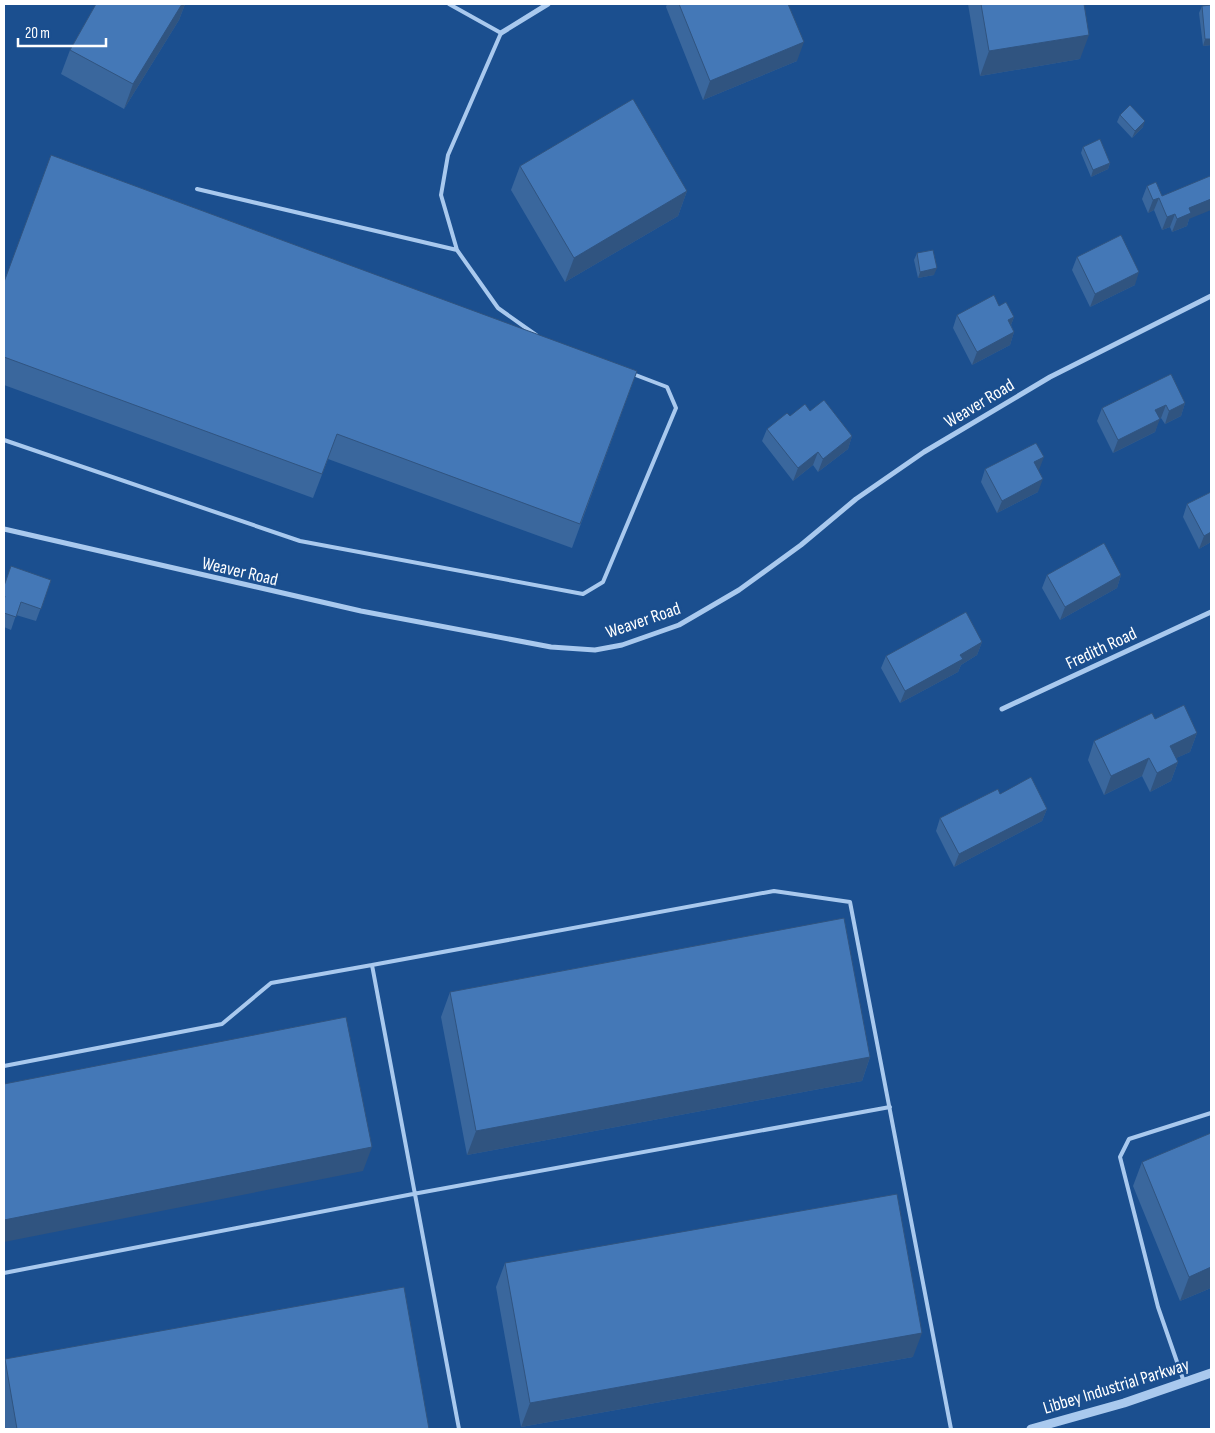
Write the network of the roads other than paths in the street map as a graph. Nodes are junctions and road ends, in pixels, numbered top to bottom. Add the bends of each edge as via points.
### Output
1 (449, 4) edge
2 (548, 4) edge
3 (501, 33) junction
4 (197, 189) dead end
5 (457, 250) junction
6 (1211, 296) edge
7 (540, 337) edge
8 (631, 373) edge
9 (4, 440) edge
10 (4, 529) edge
11 (1211, 612) edge
12 (1002, 710) dead end
13 (372, 966) junction
14 (4, 1066) edge
15 (890, 1107) junction
16 (1211, 1113) edge
17 (413, 1194) junction
18 (4, 1273) edge
19 (1211, 1373) edge
20 (1184, 1382) junction
21 (459, 1429) edge
22 (951, 1429) edge
23 (1031, 1429) edge

1 - 3 lane
2 - 3 street
3 - 5 lane via 448,155 441,194
4 - 5 lane
5 - 7 lane via 498,308
6 - 10 street, Weaver Road via 1050,377 924,452 856,499 802,545 739,590 678,626 622,645 595,650 552,647 361,611
8 - 9 lane via 667,387 676,408 603,582 583,594 300,541
11 - 12 street, Fredith Road
13 - 14 lane via 271,983 222,1024
13 - 15 lane via 774,891 850,902
13 - 17 lane
15 - 17 lane
15 - 22 lane
16 - 20 lane via 1129,1139 1120,1157 1158,1307
17 - 18 lane
17 - 21 lane
19 - 20 street, Libbey Industrial Parkway
20 - 23 street, Libbey Industrial Parkway

